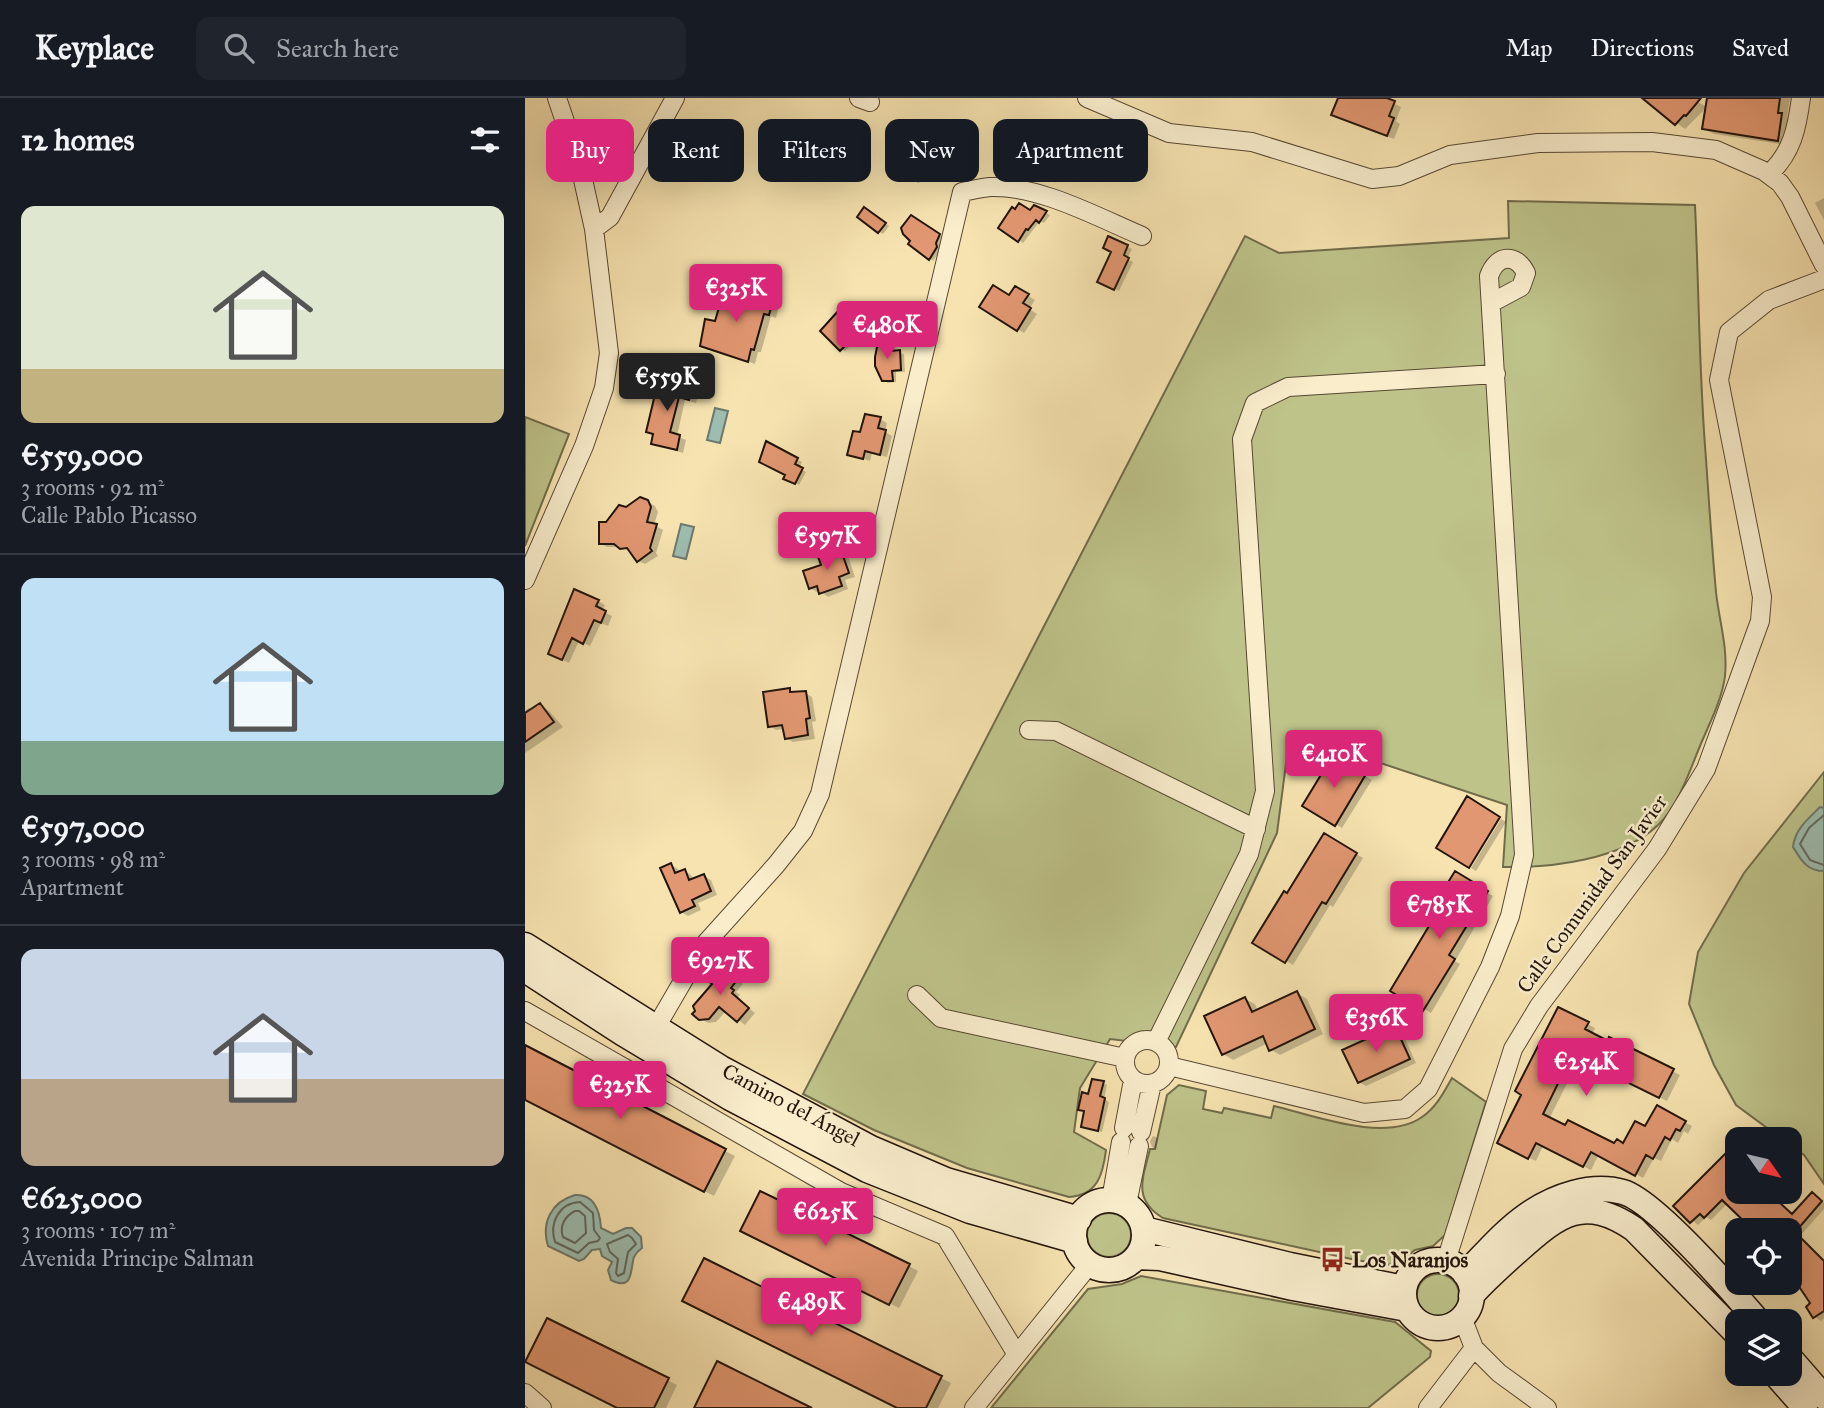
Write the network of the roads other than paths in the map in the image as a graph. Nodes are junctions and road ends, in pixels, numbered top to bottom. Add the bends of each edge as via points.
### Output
1 (557, 98) edge
2 (675, 98) edge
3 (1087, 98) edge
4 (1801, 98) edge
5 (1769, 174) junction
6 (594, 229) junction
7 (1142, 236) dead end
8 (1824, 265) edge
9 (1824, 279) edge
10 (1491, 303) dead end
11 (1496, 374) junction
12 (525, 580) edge
13 (1029, 730) dead end
14 (1256, 829) junction
15 (525, 945) edge
16 (525, 970) edge
17 (917, 995) dead end
18 (525, 1011) edge
19 (655, 1028) junction
20 (1156, 1042) junction
21 (1125, 1058) junction
22 (1169, 1066) junction
23 (1133, 1080) junction
24 (1151, 1084) junction
25 (1131, 1137) junction
26 (1119, 1202) junction
27 (1144, 1229) junction
28 (1077, 1230) junction
29 (1136, 1256) junction
30 (1090, 1264) junction
31 (1461, 1287) junction
32 (1406, 1298) junction
33 (1747, 1309) edge
34 (1725, 1322) edge
35 (1474, 1348) junction
36 (1016, 1353) junction
37 (1802, 1372) edge
38 (1786, 1386) edge
39 (525, 1393) edge
40 (1824, 1397) edge
41 (542, 1408) edge
42 (974, 1408) edge
43 (1428, 1408) edge
44 (1547, 1408) edge
45 (1805, 1408) edge

1 - 6 street via 580,166
2 - 6 street via 610,218
3 - 5 street via 1170,133 1252,142 1371,179 1398,176 1450,155 1576,142 1694,146 1743,160
4 - 5 street via 1789,151
5 - 8 street via 1790,197
6 - 12 street via 608,353 604,388 584,446
7 - 19 street via 1059,201 1018,190 990,187 963,192 820,794 803,831 704,945
9 - 31 street, Calle Comunidad San Javier via 1769,300 1729,332 1719,380 1762,597 1760,621 1706,769 1657,849 1539,1006 1513,1049
10 - 11 street
11 - 14 street via 1287,387 1255,403 1242,439 1265,791
11 - 22 street via 1524,855 1510,916 1490,967 1428,1089 1405,1109 1364,1113
13 - 14 street via 1056,731
14 - 20 street via 1249,854
15 - 19 street, Camino del Ángel
16 - 28 street, Camino del Ángel via 730,1098 867,1170 970,1211
17 - 21 street via 940,1018
18 - 36 street via 841,1192 945,1236
19 - 28 street, Camino del Ángel via 871,1148
20 - 21 street via 1143,1040 1131,1046
20 - 22 street via 1167,1052
21 - 23 street
22 - 24 street
23 - 24 street
23 - 25 street
24 - 25 street
25 - 26 street
26 - 27 street via 1138,1215
26 - 28 street via 1093,1204
27 - 29 street
27 - 32 street
28 - 30 street via 1080,1254
29 - 30 street via 1129,1264 1109,1270
29 - 32 street via 1293,1288
30 - 36 street
31 - 32 street via 1433,1261 1419,1265 1409,1275
31 - 32 street via 1443,1328 1422,1324
31 - 33 street via 1526,1215 1567,1194 1623,1192 1647,1205
31 - 34 street via 1485,1280 1557,1219 1591,1210 1634,1229
31 - 35 street
35 - 43 street
35 - 44 street
36 - 42 street
37 - 40 street
38 - 45 street
39 - 41 street

